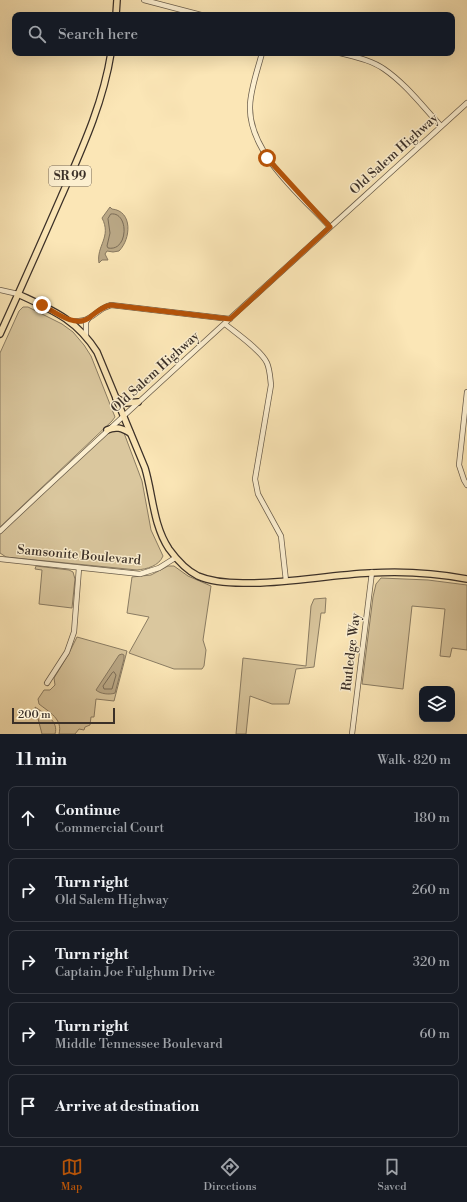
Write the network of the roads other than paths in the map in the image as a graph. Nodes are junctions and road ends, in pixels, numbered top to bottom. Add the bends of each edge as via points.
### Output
1 (118, 0) edge
2 (144, 0) edge
3 (116, 12) edge
4 (190, 12) edge
5 (110, 56) edge
6 (261, 56) edge
7 (351, 56) edge
8 (467, 103) edge
9 (441, 126) junction
10 (330, 227) junction
11 (0, 290) edge
12 (18, 294) junction
13 (88, 319) junction
14 (230, 319) junction
15 (69, 320) junction
16 (225, 324) junction
17 (0, 334) edge
18 (86, 336) junction
19 (467, 392) edge
20 (116, 398) junction
21 (138, 402) junction
22 (123, 415) junction
23 (107, 430) junction
24 (131, 433) junction
25 (467, 485) edge
26 (0, 531) edge
27 (175, 558) junction
28 (0, 559) edge
29 (79, 568) junction
30 (372, 572) junction
31 (467, 579) edge
32 (286, 582) junction
33 (47, 684) dead end
34 (352, 734) edge

1 - 3 main road
2 - 4 street
5 - 12 main road, SR 99 via 93,121
6 - 10 street via 250,106 253,130 267,158
7 - 9 street via 384,69 407,89
8 - 9 street, Old Salem Highway
9 - 10 street, Old Salem Highway
10 - 14 street, Old Salem Highway
11 - 12 street
12 - 15 main road
12 - 17 main road, SR 99
13 - 14 street via 98,310 111,305
13 - 15 street
13 - 18 street
14 - 16 street, Old Salem Highway
15 - 18 main road
16 - 21 street, Old Salem Highway
16 - 32 street via 259,352 269,369 271,385 255,479 258,494 281,536
18 - 20 main road via 97,352
19 - 25 street via 459,465
20 - 21 main road via 126,403
20 - 22 main road
21 - 22 street, Old Salem Highway
22 - 23 street, Old Salem Highway
22 - 24 main road
23 - 24 main road via 118,427
23 - 26 street, Old Salem Highway
24 - 27 main road via 149,481 156,522
27 - 29 street, Samsonite Boulevard via 159,568 140,574
27 - 32 main road via 198,576 213,581
28 - 29 street, Samsonite Boulevard
29 - 33 street via 74,632 67,652
30 - 31 main road via 433,574
30 - 32 main road
30 - 34 street, Rutledge Way

